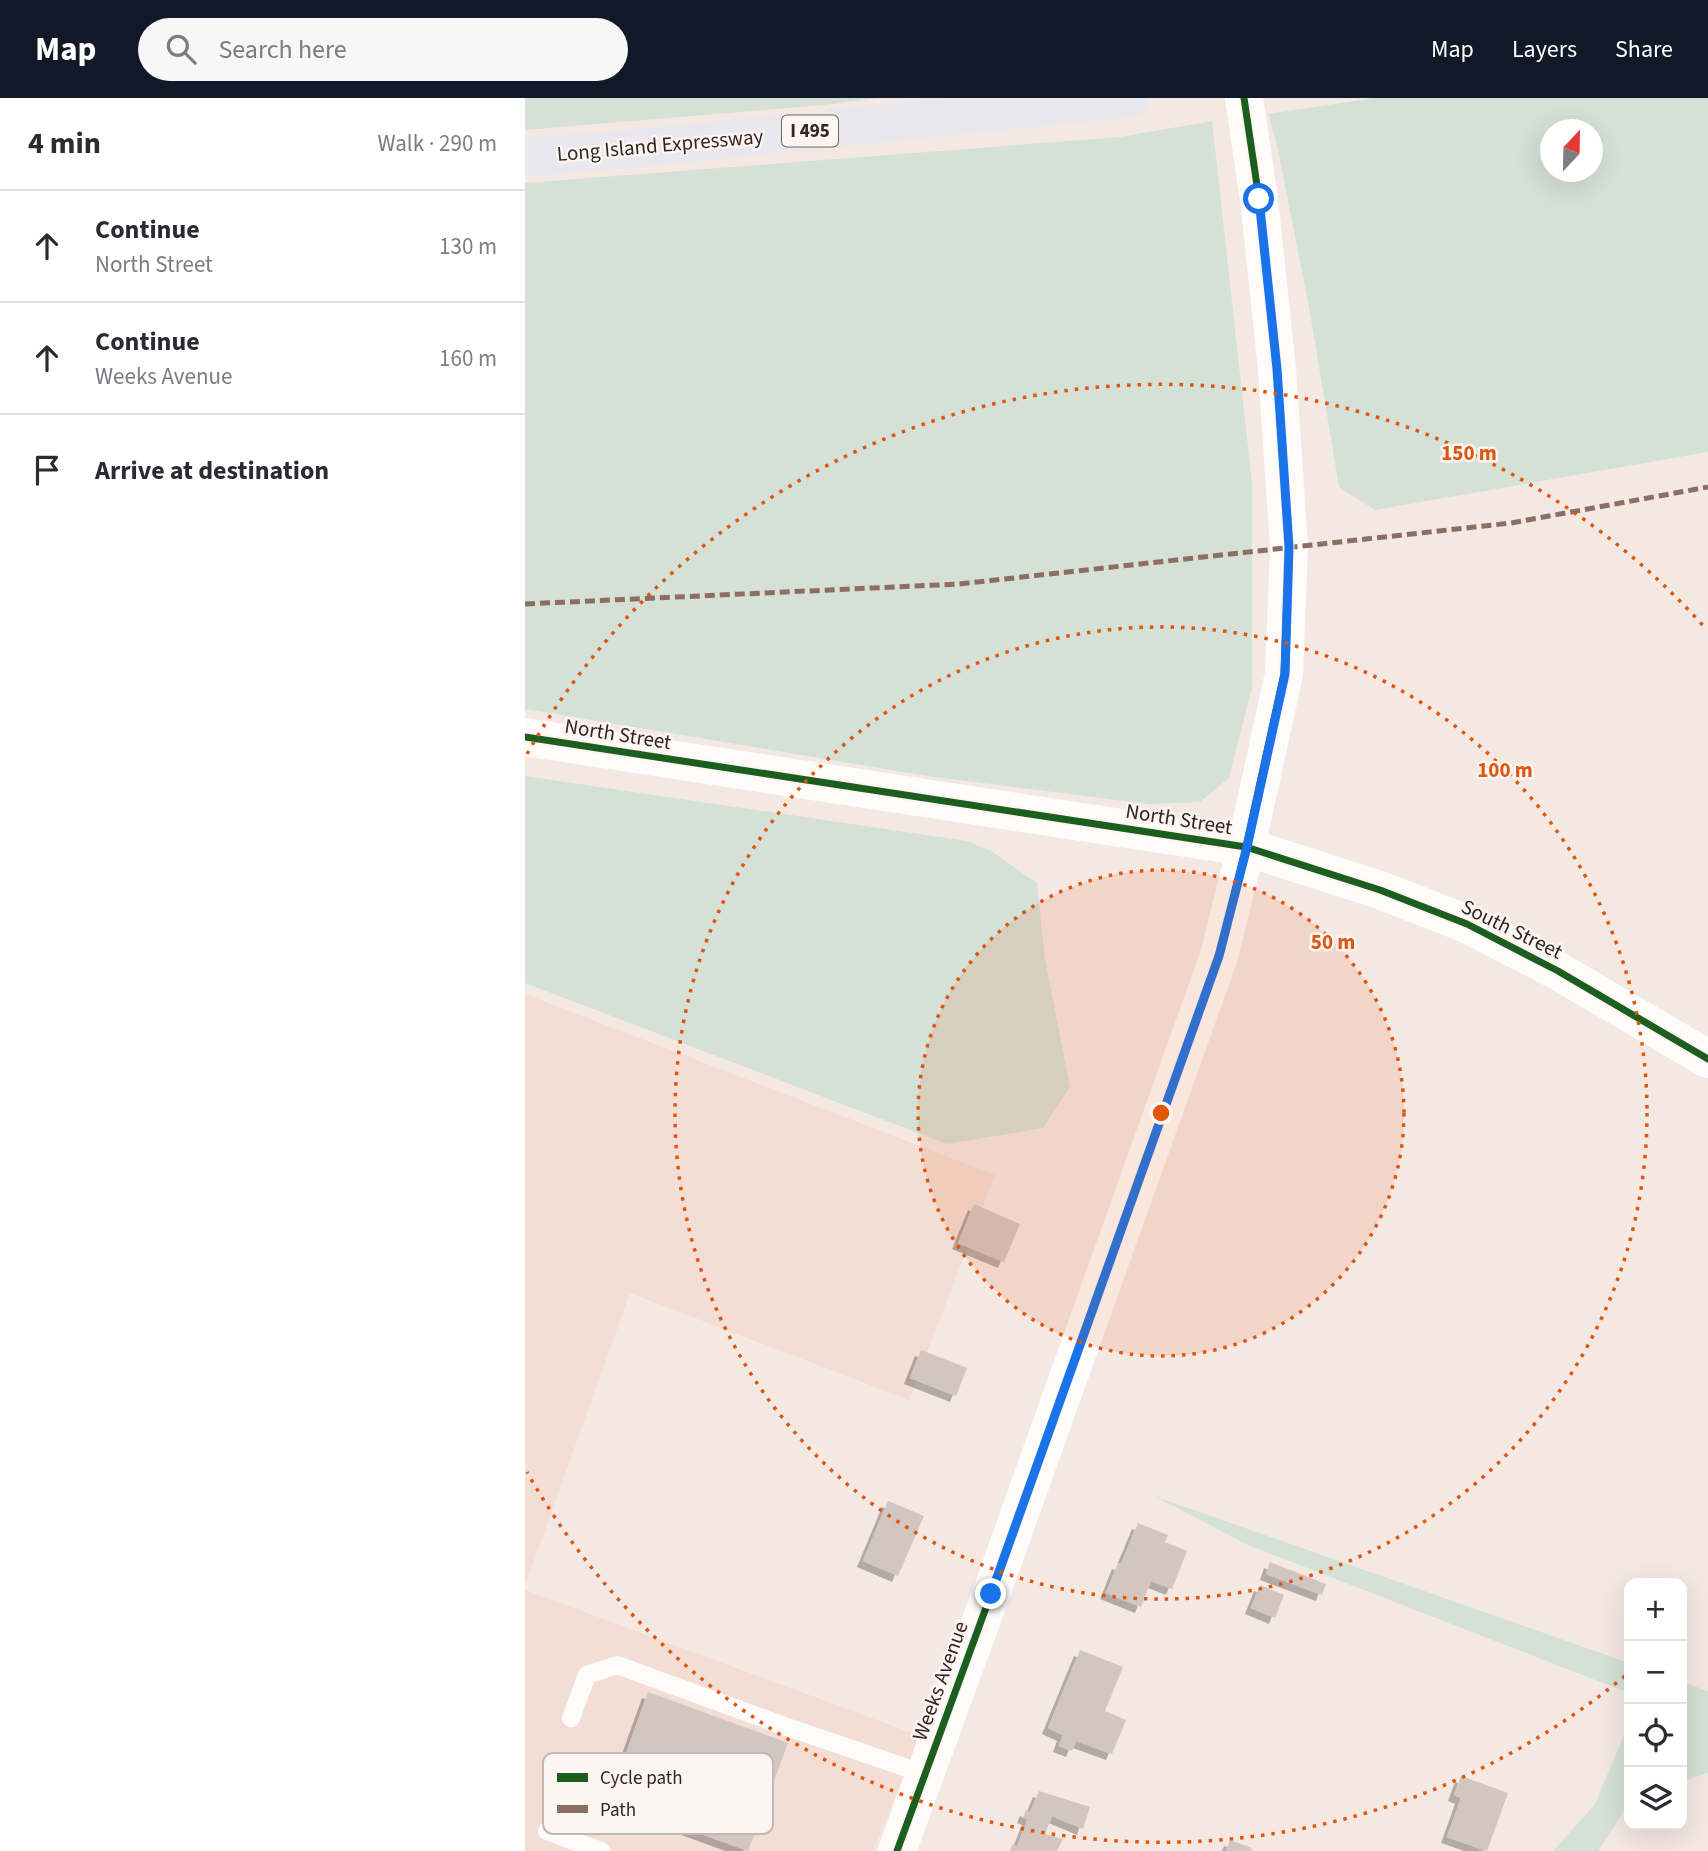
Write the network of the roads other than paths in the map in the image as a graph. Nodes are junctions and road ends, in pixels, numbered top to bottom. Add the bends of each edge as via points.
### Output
1 (1130, 98) edge
2 (1244, 98) edge
3 (525, 157) edge
4 (525, 737) edge
5 (1247, 847) junction
6 (1708, 1059) edge
7 (571, 1718) dead end
8 (925, 1774) junction
9 (555, 1834) edge
10 (601, 1851) edge
11 (897, 1851) edge

1 - 3 highway, Long Island Expressway / I 495
2 - 5 street, North Street via 1277,369 1289,547 1285,674
4 - 5 street, North Street
5 - 6 street, South Street via 1467,924 1559,971
5 - 8 street, Weeks Avenue via 1215,969
7 - 8 lane via 587,1675 617,1665
8 - 11 street, Weeks Avenue
9 - 10 lane

